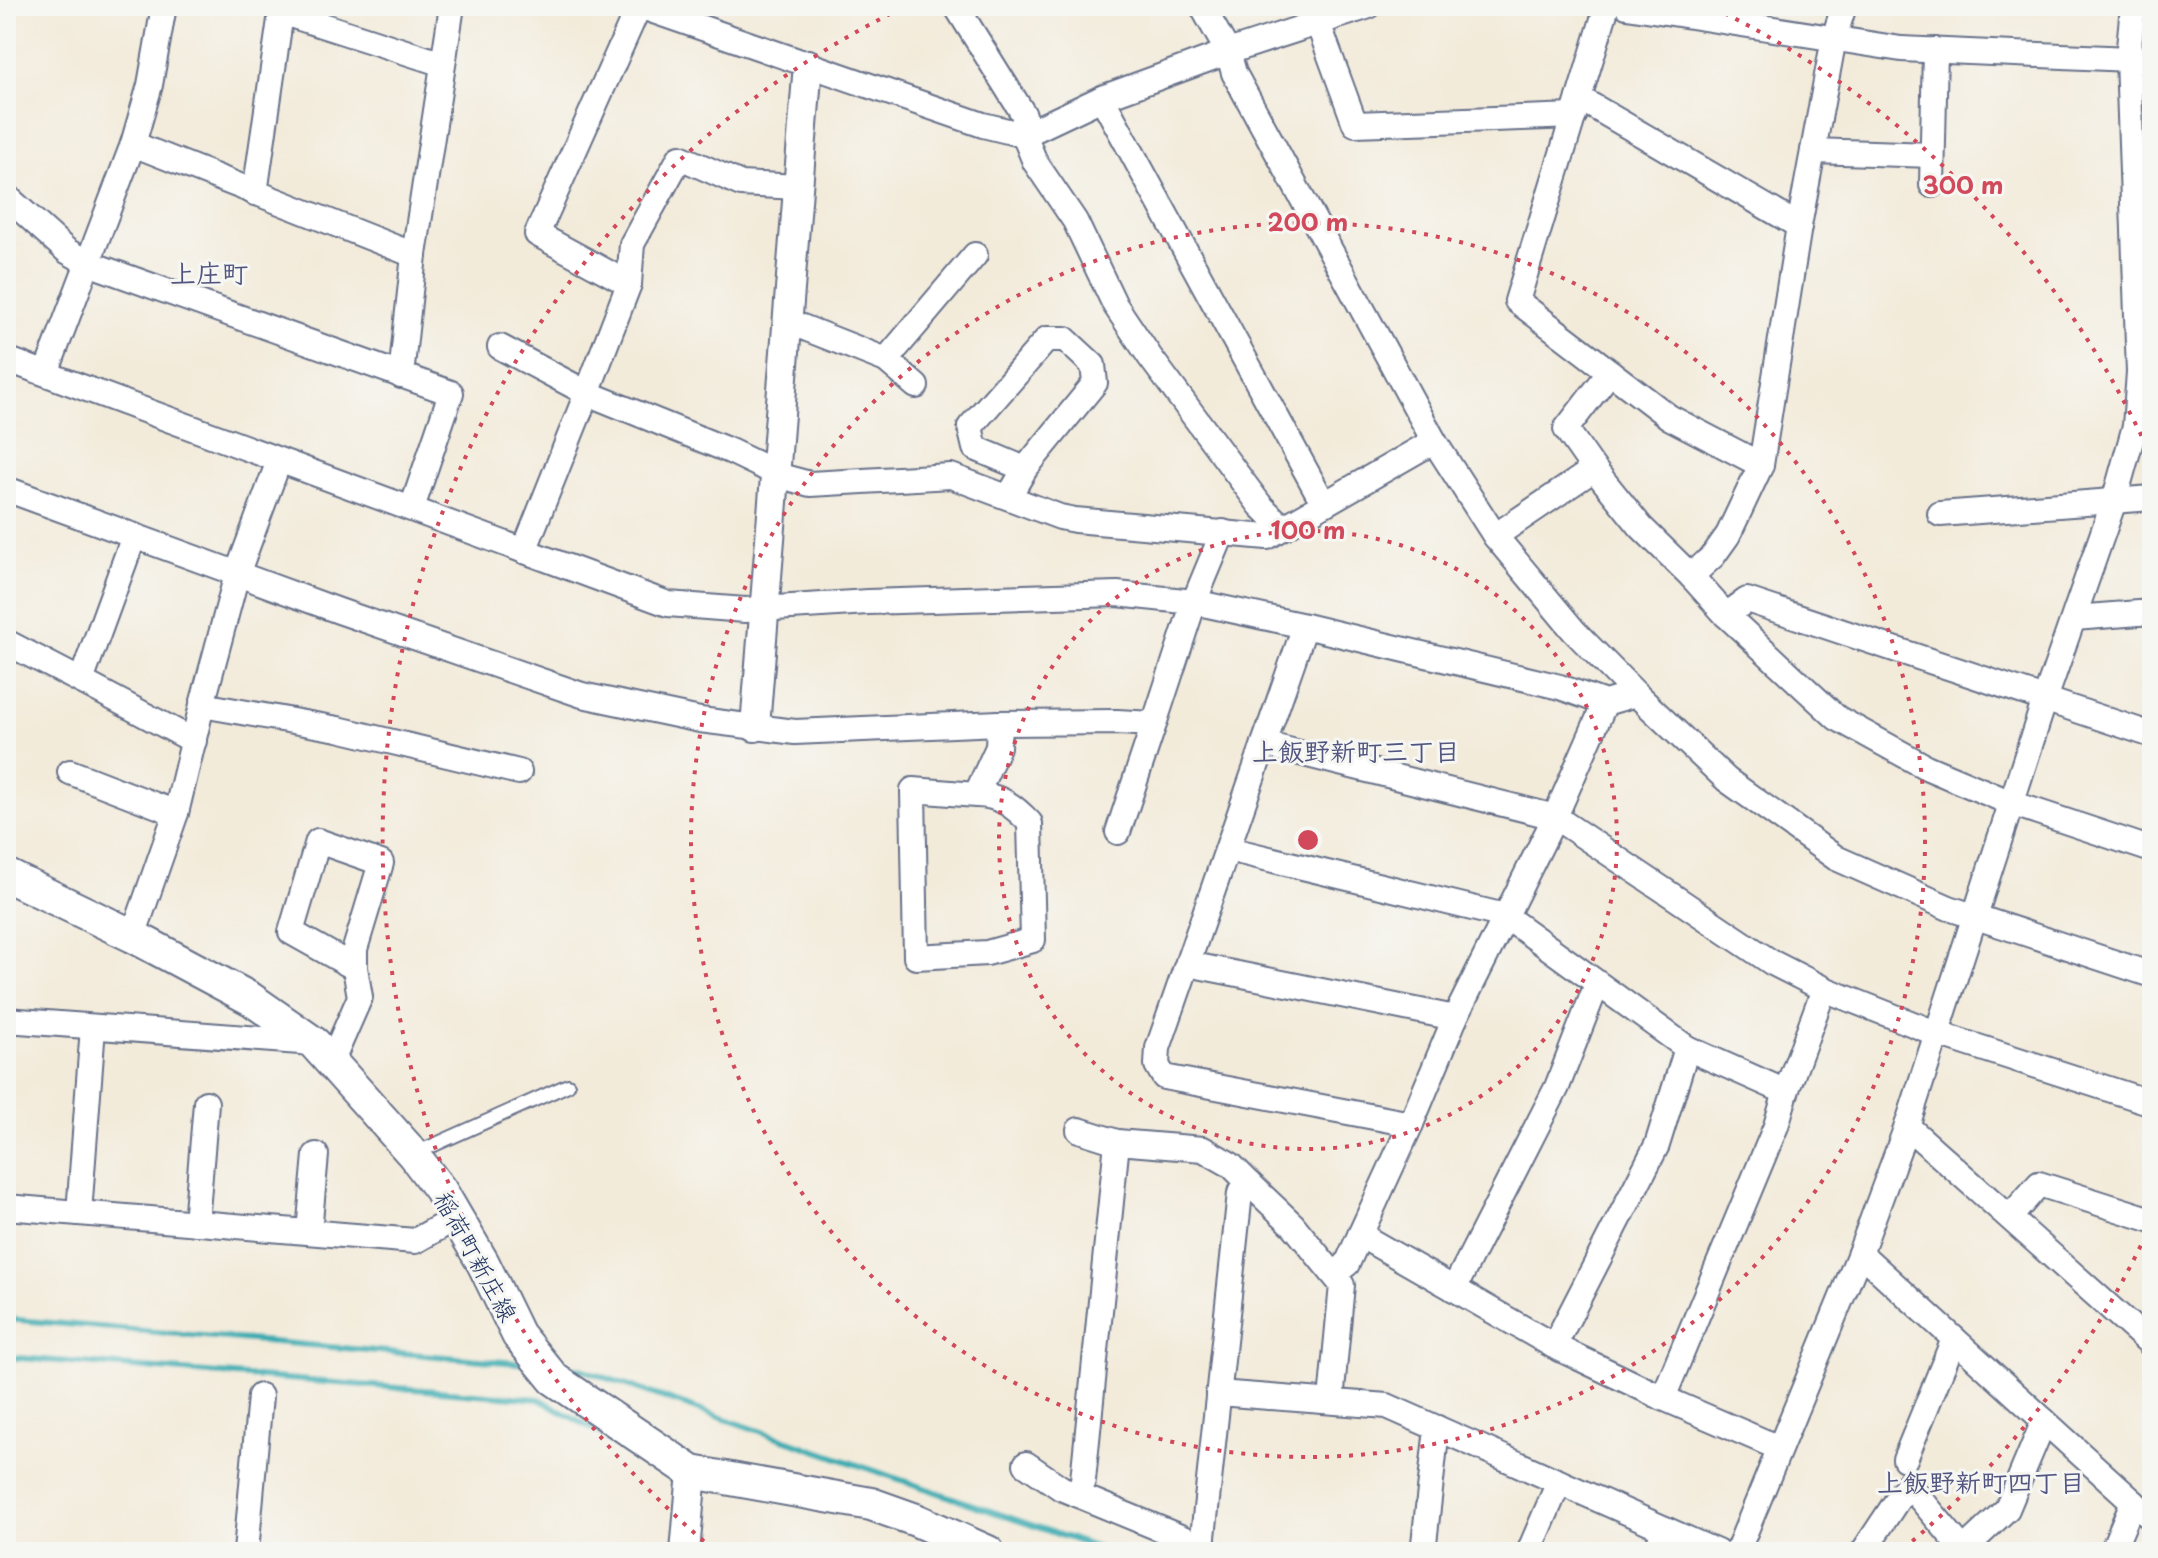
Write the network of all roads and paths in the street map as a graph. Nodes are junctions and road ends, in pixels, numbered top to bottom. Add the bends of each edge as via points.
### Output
1 (164, 6) edge
2 (452, 6) edge
3 (639, 6) edge
4 (956, 6) edge
5 (1202, 6) edge
6 (1369, 6) edge
7 (1607, 6) edge
8 (1627, 6) edge
9 (1844, 6) edge
10 (2133, 6) edge
11 (282, 9) edge
12 (1318, 23) junction
13 (1834, 38) junction
14 (1935, 50) junction
15 (1228, 52) junction
16 (2140, 59) edge
17 (443, 64) junction
18 (808, 64) junction
19 (1102, 98) junction
20 (1576, 107) junction
21 (1024, 135) junction
22 (133, 144) junction
23 (1813, 151) junction
24 (1932, 155) junction
25 (1932, 185) dead end
26 (798, 187) junction
27 (255, 193) junction
28 (6, 196) edge
29 (1799, 226) junction
30 (414, 255) junction
31 (975, 255) dead end
32 (88, 263) junction
33 (629, 284) junction
34 (787, 321) junction
35 (500, 347) dead end
36 (6, 359) edge
37 (886, 360) junction
38 (1610, 372) junction
39 (46, 373) junction
40 (401, 376) junction
41 (916, 386) dead end
42 (587, 393) junction
43 (1434, 441) junction
44 (279, 461) junction
45 (1761, 465) junction
46 (1025, 469) junction
47 (1594, 469) junction
48 (775, 473) junction
49 (6, 489) edge
50 (1009, 496) junction
51 (2152, 498) edge
52 (2114, 501) junction
53 (1324, 504) junction
54 (412, 508) junction
55 (1940, 514) dead end
56 (1282, 527) junction
57 (1223, 532) junction
58 (134, 536) junction
59 (1495, 536) junction
60 (524, 551) junction
61 (237, 574) junction
62 (1691, 576) junction
63 (1194, 602) junction
64 (765, 609) junction
65 (2152, 612) edge
66 (1726, 615) junction
67 (2074, 618) junction
68 (1305, 626) junction
69 (6, 642) edge
70 (81, 681) junction
71 (1636, 694) junction
72 (2045, 699) junction
73 (1605, 703) junction
74 (202, 705) junction
75 (999, 723) junction
76 (1154, 724) junction
77 (755, 727) junction
78 (2149, 732) edge
79 (194, 741) junction
80 (1264, 744) junction
81 (70, 772) dead end
82 (519, 772) dead end
83 (976, 795) junction
84 (2011, 803) junction
85 (176, 813) junction
86 (1555, 817) junction
87 (1118, 832) dead end
88 (1228, 849) junction
89 (2152, 850) edge
90 (6, 875) edge
91 (1505, 916) junction
92 (1974, 917) junction
93 (133, 936) junction
94 (1188, 964) junction
95 (355, 968) junction
96 (2152, 975) edge
97 (1597, 984) junction
98 (1824, 989) junction
99 (1455, 1018) junction
100 (6, 1020) edge
101 (93, 1027) junction
102 (1938, 1034) junction
103 (1687, 1048) junction
104 (323, 1053) junction
105 (568, 1085) dead end
106 (1786, 1092) junction
107 (206, 1103) dead end
108 (2152, 1103) edge
109 (1411, 1124) junction
110 (1907, 1126) junction
111 (1079, 1130) dead end
112 (1117, 1142) junction
113 (413, 1154) junction
114 (316, 1155) dead end
115 (1250, 1184) junction
116 (6, 1207) edge
117 (79, 1213) junction
118 (2010, 1217) junction
119 (456, 1218) junction
120 (2152, 1220) edge
121 (196, 1223) junction
122 (309, 1232) junction
123 (1360, 1235) junction
124 (1860, 1253) junction
125 (1334, 1274) junction
126 (1454, 1289) junction
127 (1954, 1339) junction
128 (2152, 1345) edge
129 (1554, 1346) junction
130 (1218, 1393) junction
131 (260, 1396) dead end
132 (1663, 1398) junction
133 (1331, 1401) junction
134 (2044, 1421) junction
135 (1437, 1428) junction
136 (1779, 1448) junction
137 (1905, 1459) dead end
138 (1026, 1464) dead end
139 (692, 1472) junction
140 (1559, 1482) junction
141 (1078, 1495) junction
142 (2133, 1502) junction
143 (2152, 1519) edge
144 (1665, 1529) junction
145 (1964, 1551) edge
146 (246, 1552) edge
147 (685, 1552) edge
148 (988, 1552) edge
149 (1423, 1552) edge
150 (1529, 1552) edge
151 (1655, 1552) edge
152 (1717, 1552) edge
153 (1737, 1552) edge
154 (1863, 1552) edge
155 (2112, 1552) edge

1 - 22 street
2 - 17 street
3 - 18 street
3 - 33 street via 537,234
4 - 21 street via 1024,115
5 - 15 street
6 - 12 street
7 - 20 street
8 - 13 street
9 - 13 street
10 - 16 street
11 - 17 street
11 - 27 street
12 - 15 street
12 - 20 street via 1355,124
13 - 14 street
13 - 23 street
14 - 16 street
14 - 24 street
15 - 19 street
15 - 43 street via 1234,73
16 - 52 street via 2139,373 2135,426
17 - 30 street
18 - 21 street
18 - 26 street
19 - 21 street
19 - 53 street
20 - 29 street
20 - 38 street via 1517,301
21 - 56 street via 1035,162 1075,221 1115,305 1260,505
22 - 27 street
22 - 32 street
23 - 24 street
23 - 29 street
24 - 25 street
26 - 33 street via 741,184 680,157 632,244
26 - 34 street
27 - 30 street
28 - 32 street
29 - 45 street
30 - 40 street
31 - 37 street
32 - 39 street
32 - 40 street
33 - 42 street
34 - 37 street
34 - 48 street
35 - 42 street
36 - 39 street
37 - 41 street
38 - 45 street via 1669,417
38 - 47 street via 1566,429
39 - 44 street
40 - 54 street via 451,393
42 - 48 street
42 - 60 street
43 - 53 street
43 - 59 street
44 - 54 street
44 - 61 street
45 - 62 street via 1728,535
46 - 46 street via 1095,383 1093,365 1065,339 1047,339 970,427 975,448
46 - 50 street
47 - 59 street
47 - 62 street via 1641,527
48 - 50 street via 810,484 951,476
48 - 64 street
49 - 58 street
50 - 57 street via 1075,520
51 - 52 street
52 - 55 street
52 - 67 street
53 - 56 street
54 - 60 street
56 - 57 street via 1267,537
57 - 63 street
58 - 61 street
58 - 70 street
59 - 71 street via 1574,631
60 - 64 street via 668,604
61 - 74 street
61 - 77 street via 582,695
62 - 66 street
63 - 64 street via 1117,594
63 - 68 street
63 - 76 street
64 - 77 street
65 - 67 street
66 - 72 street via 1747,600
66 - 84 street via 1837,718 1926,767
67 - 72 street
68 - 73 street via 1560,687
68 - 80 street
69 - 70 street
70 - 79 street
71 - 73 street
71 - 92 street via 1727,780 1836,858
72 - 78 street
72 - 84 street
73 - 86 street
74 - 79 street
74 - 82 street via 338,729
75 - 76 street
75 - 77 street via 795,732
75 - 83 street via 998,747
76 - 87 street
79 - 85 street
80 - 86 street
80 - 88 street
81 - 85 street
83 - 83 street via 913,790 916,957 987,953 1033,940 1030,823 1012,804
84 - 89 street
84 - 92 street
85 - 93 street
86 - 91 street
86 - 98 street via 1771,962
88 - 91 street
88 - 94 street
90 - 93 main road, 稲荷町新庄線
91 - 97 street
91 - 99 street
92 - 96 street
92 - 102 street
93 - 104 main road, 稲荷町新庄線 via 251,999
94 - 99 street
94 - 109 street via 1158,1048 1157,1065 1164,1077
95 - 95 street via 291,932 318,841 381,863 355,949
95 - 104 street via 360,997
97 - 103 street
97 - 126 street via 1557,1087
98 - 102 street
98 - 106 street
99 - 109 street
100 - 101 street
101 - 104 street
101 - 117 street
102 - 108 street
102 - 110 street
103 - 106 street
103 - 129 street via 1657,1145
104 - 113 main road, 稲荷町新庄線
105 - 113 lane
106 - 132 street
107 - 121 street
109 - 123 street
110 - 118 street
110 - 124 street
111 - 112 street
112 - 115 street via 1203,1149
112 - 141 street
113 - 119 main road, 稲荷町新庄線
114 - 122 street
115 - 125 street
115 - 130 street via 1240,1193
116 - 117 street
117 - 121 street
118 - 120 street via 2039,1184
118 - 128 street
119 - 122 street via 415,1241
119 - 139 main road, 稲荷町新庄線 via 518,1335 554,1379
121 - 122 street
123 - 125 street via 1347,1264
123 - 126 street
124 - 127 street
124 - 136 street
125 - 133 street via 1342,1285
126 - 129 street
127 - 134 street
127 - 137 street
129 - 132 street
130 - 133 street
130 - 141 street via 1202,1546
131 - 146 street
132 - 136 street
133 - 135 street via 1387,1406
134 - 142 street
134 - 145 street via 2007,1509
135 - 140 street
135 - 149 street
136 - 153 street
138 - 141 street
139 - 147 street
139 - 148 main road, 稲荷町新庄線 via 871,1504
140 - 144 street
140 - 150 street
142 - 143 street
142 - 155 street
144 - 151 street
144 - 152 street
145 - 154 street via 1908,1484

